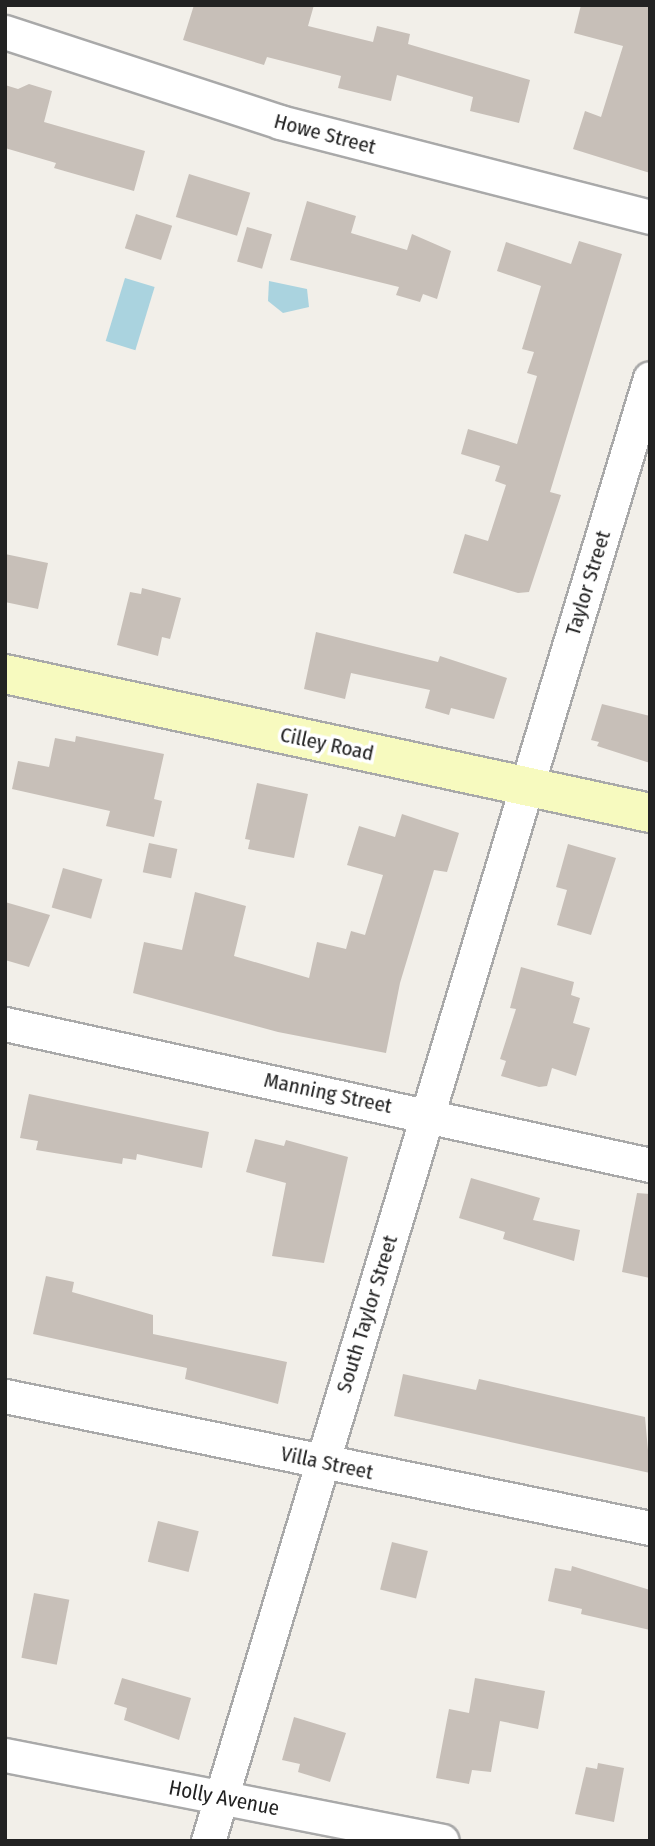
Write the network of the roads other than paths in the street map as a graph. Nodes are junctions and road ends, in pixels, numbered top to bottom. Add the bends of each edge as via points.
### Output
1 (5, 32) edge
2 (650, 217) edge
3 (650, 378) edge
4 (5, 674) edge
5 (526, 787) junction
6 (650, 813) edge
7 (5, 1024) edge
8 (427, 1115) junction
9 (650, 1164) edge
10 (5, 1395) edge
11 (322, 1462) junction
12 (650, 1528) edge
13 (5, 1755) edge
14 (220, 1798) junction
15 (208, 1841) edge
16 (442, 1841) edge

1 - 2 street, Howe Street via 280,122
3 - 5 street, Taylor Street
4 - 5 street, Cilley Road
5 - 6 street, Cilley Road
5 - 8 street, South Taylor Street
7 - 8 street, Manning Street
8 - 9 street, Manning Street
8 - 11 street, South Taylor Street
10 - 11 street, Villa Street
11 - 12 street, Villa Street
11 - 14 street, South Taylor Street
13 - 14 street, Holly Avenue
14 - 15 street, South Taylor Street
14 - 16 street, Holly Avenue

